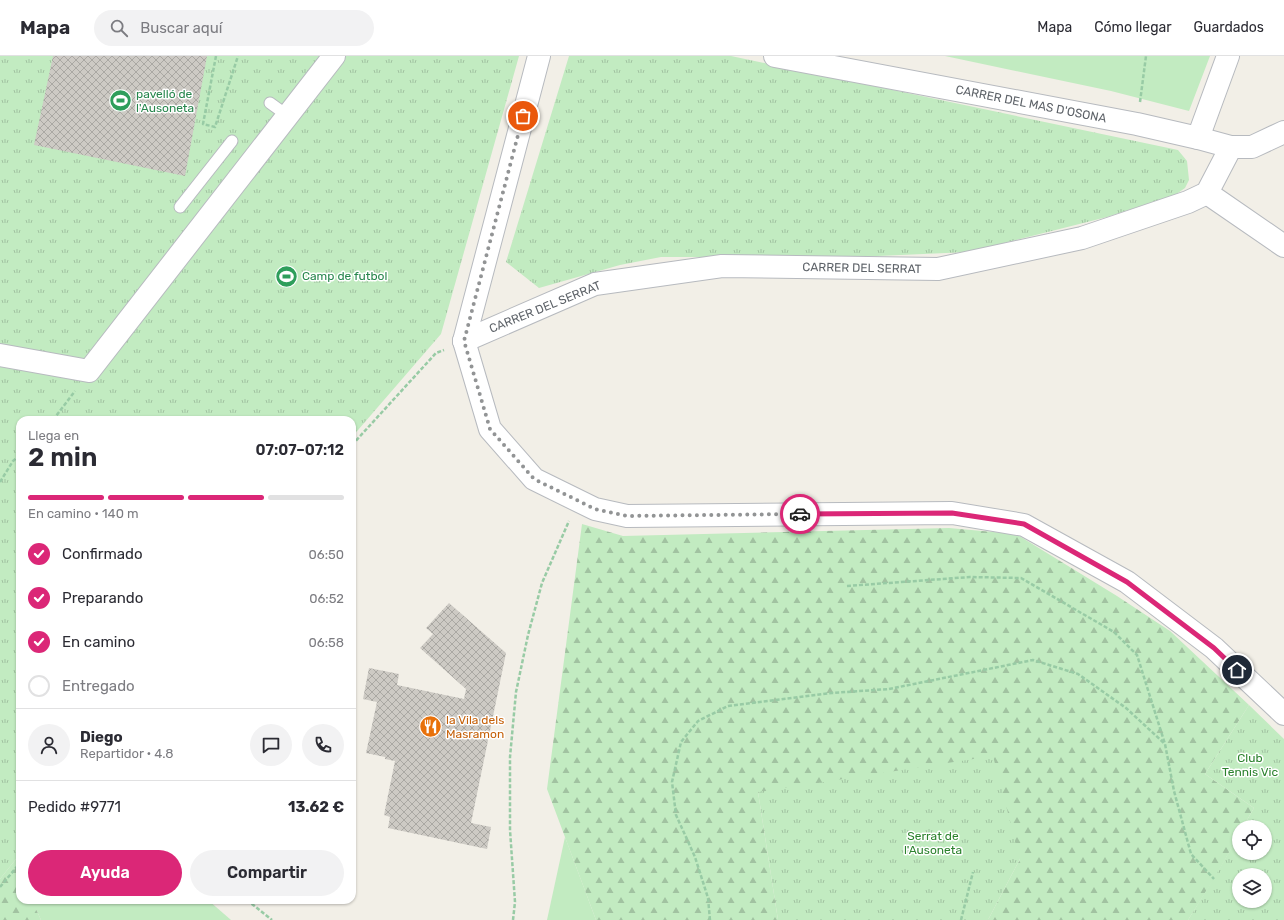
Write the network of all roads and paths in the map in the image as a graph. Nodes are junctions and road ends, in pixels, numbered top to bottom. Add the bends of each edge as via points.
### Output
1 (216, 56) edge
2 (238, 56) edge
3 (334, 56) edge
4 (539, 56) edge
5 (775, 56) edge
6 (1146, 56) edge
7 (1228, 56) edge
8 (270, 103) dead end
9 (288, 116) junction
10 (1137, 124) junction
11 (1284, 132) edge
12 (1198, 138) junction
13 (232, 141) dead end
14 (1231, 147) junction
15 (1207, 193) junction
16 (180, 207) dead end
17 (1284, 246) edge
18 (464, 341) junction
19 (0, 355) edge
20 (89, 371) junction
21 (56, 416) edge
22 (356, 441) edge
23 (16, 458) edge
24 (0, 482) edge
25 (579, 501) junction
26 (846, 586) dead end
27 (1284, 714) edge
28 (1166, 744) junction
29 (16, 868) edge
30 (973, 872) dead end
31 (1214, 878) dead end
32 (0, 887) edge
33 (252, 904) edge
34 (272, 920) edge
35 (513, 920) edge
36 (710, 920) edge
37 (961, 920) edge

1 - 2 path via 203,124 215,127
3 - 9 street
4 - 18 street
5 - 10 street, CARRER DEL MAS D'OSONA
6 - 10 path
7 - 12 street
8 - 9 lane
9 - 20 street
10 - 12 street, CARRER DEL MAS D'OSONA
11 - 14 street, CARRER DEL MAS D'OSONA via 1252,147
12 - 14 street, CARRER DEL MAS D'OSONA
13 - 16 lane
14 - 15 street
15 - 17 street
15 - 18 street, CARRER DEL SERRAT via 1188,202 1082,238 938,269 722,266 595,284
18 - 22 path via 436,353
18 - 25 street via 490,429 534,479
19 - 20 street
20 - 21 path
23 - 24 path
25 - 27 street via 595,509 627,516 952,513 1024,524 1127,582 1214,648
25 - 35 path via 542,583 516,692 510,757 510,830 515,902
26 - 28 path via 970,577 1021,578 1114,632 1137,655
28 - 31 path via 1174,791 1191,854
28 - 36 path via 1126,708 1078,674 1033,660 889,690 832,693 728,706 698,720 681,742 672,782 676,815 695,857 708,898
29 - 32 path
30 - 37 path
33 - 34 path

